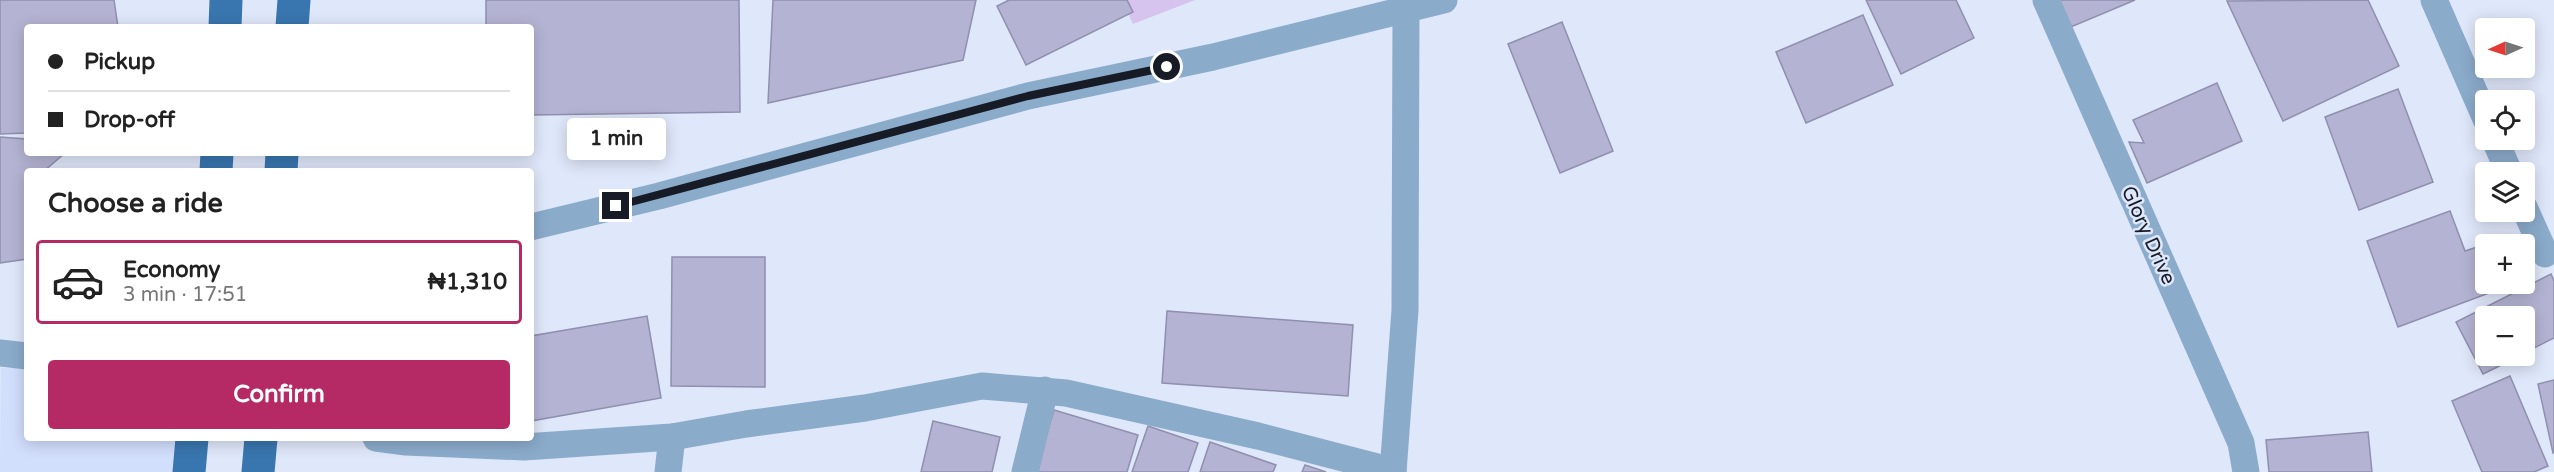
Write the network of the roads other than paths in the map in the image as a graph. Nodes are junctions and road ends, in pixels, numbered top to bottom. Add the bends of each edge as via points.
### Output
1 (226, 0) edge
2 (294, 0) edge
3 (1444, 0) edge
4 (2046, 0) edge
5 (2434, 0) edge
6 (1406, 10) junction
7 (225, 24) edge
8 (292, 24) edge
9 (2475, 94) edge
10 (2531, 222) edge
11 (534, 226) edge
12 (2545, 254) dead end
13 (0, 353) edge
14 (24, 356) edge
15 (1045, 390) junction
16 (672, 437) junction
17 (192, 441) edge
18 (261, 441) edge
19 (398, 441) edge
20 (189, 472) edge
21 (258, 472) edge
22 (668, 472) edge
23 (1025, 472) edge
24 (1393, 472) edge
25 (2246, 472) edge

1 - 7 main road
2 - 8 main road
3 - 6 street
4 - 25 street, Glory Drive via 2241,443
5 - 9 street
6 - 11 street via 1213,57 1028,96
6 - 24 street via 1406,310
10 - 12 street
13 - 14 street
15 - 16 street via 982,386
15 - 23 street
15 - 24 street via 1258,436
16 - 19 street via 524,447
16 - 22 street
17 - 20 main road
18 - 21 main road

